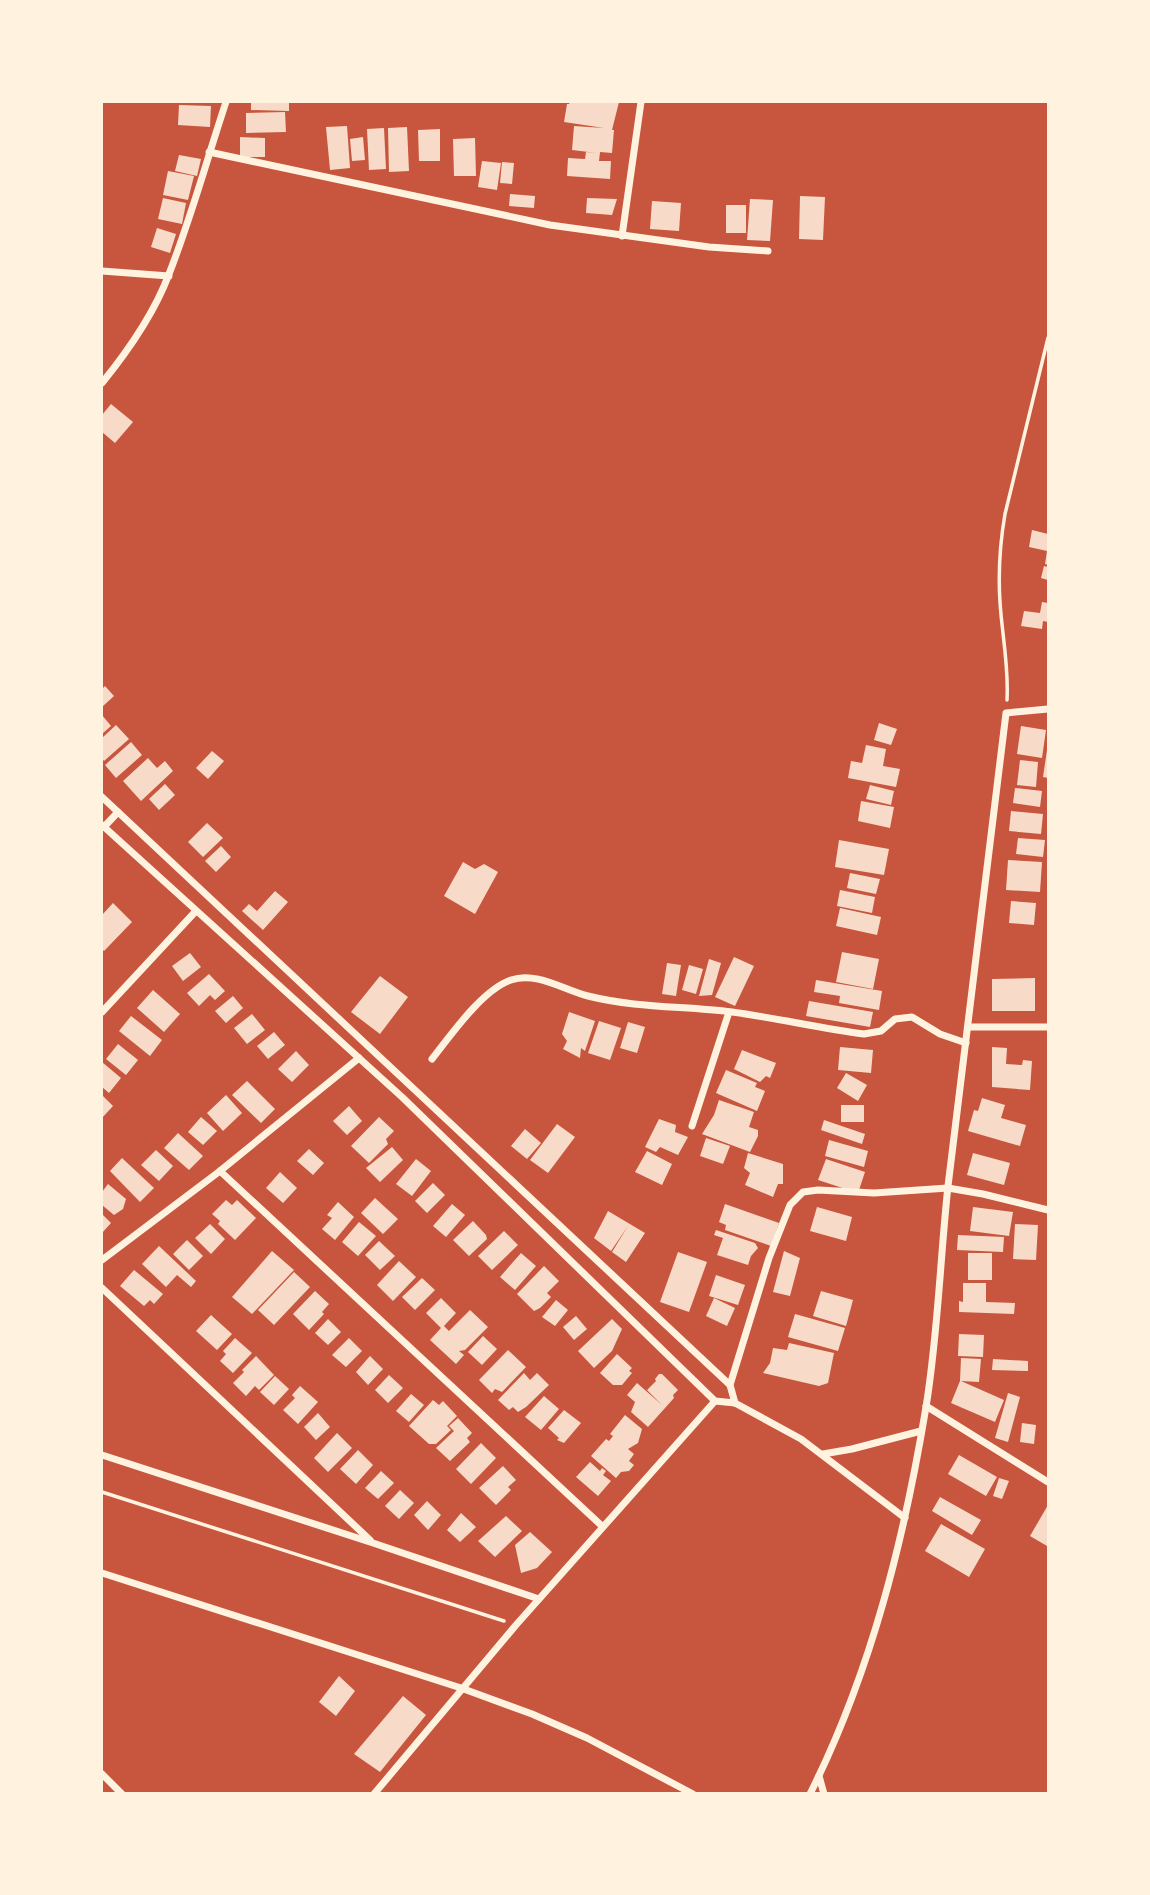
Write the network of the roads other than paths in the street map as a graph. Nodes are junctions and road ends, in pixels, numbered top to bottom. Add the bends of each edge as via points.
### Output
1 (226, 102) edge
2 (641, 102) edge
3 (209, 152) junction
4 (622, 236) junction
5 (768, 251) dead end
6 (102, 271) edge
7 (169, 276) junction
8 (102, 383) edge
9 (1048, 709) edge
10 (102, 797) edge
11 (118, 812) junction
12 (103, 826) edge
13 (195, 912) junction
14 (288, 971) junction
15 (277, 982) junction
16 (102, 1012) edge
17 (729, 1012) junction
18 (336, 1017) junction
19 (326, 1027) junction
20 (968, 1027) junction
21 (1048, 1027) edge
22 (966, 1043) junction
23 (359, 1058) junction
24 (432, 1059) dead end
25 (692, 1126) dead end
26 (220, 1171) junction
27 (948, 1188) junction
28 (1048, 1210) edge
29 (588, 1252) junction
30 (102, 1260) edge
31 (575, 1265) junction
32 (102, 1288) edge
33 (730, 1385) junction
34 (715, 1401) junction
35 (735, 1403) junction
36 (926, 1406) junction
37 (921, 1431) junction
38 (823, 1454) junction
39 (102, 1455) edge
40 (1048, 1482) edge
41 (905, 1518) junction
42 (602, 1526) junction
43 (373, 1543) junction
44 (102, 1573) edge
45 (539, 1600) junction
46 (461, 1688) junction
47 (102, 1774) edge
48 (819, 1776) junction
49 (122, 1794) edge
50 (374, 1794) edge
51 (693, 1794) edge
52 (810, 1794) edge
53 (824, 1794) edge

1 - 3 street
2 - 4 street
3 - 4 street via 550,225
3 - 7 street
4 - 5 street
6 - 7 street
7 - 8 street via 145,322
9 - 20 street via 1006,713
10 - 11 street
11 - 12 street
11 - 14 street
12 - 13 street
13 - 15 street
13 - 16 street
14 - 15 street
14 - 18 street
15 - 19 street
17 - 22 street via 864,1034 881,1031 895,1019 912,1017
17 - 24 street via 630,1005 541,980 514,979 480,1003
17 - 25 street
18 - 19 street
18 - 29 street
19 - 23 street
20 - 21 street
20 - 22 street
22 - 27 street
23 - 26 street
23 - 31 street
26 - 30 street
26 - 42 street
27 - 28 street
27 - 33 street via 874,1193 818,1190 794,1198 769,1258
27 - 36 street
29 - 31 street
29 - 33 street
31 - 34 street
32 - 43 street
33 - 35 street
34 - 35 street
34 - 42 street
35 - 38 street
36 - 37 street
36 - 40 street
37 - 38 street
37 - 41 street
38 - 41 street
39 - 43 street
41 - 48 street via 878,1626
42 - 45 street
43 - 45 street
44 - 46 street
45 - 46 street
46 - 50 street
46 - 51 street via 560,1725
47 - 49 street
48 - 52 street
48 - 53 street

